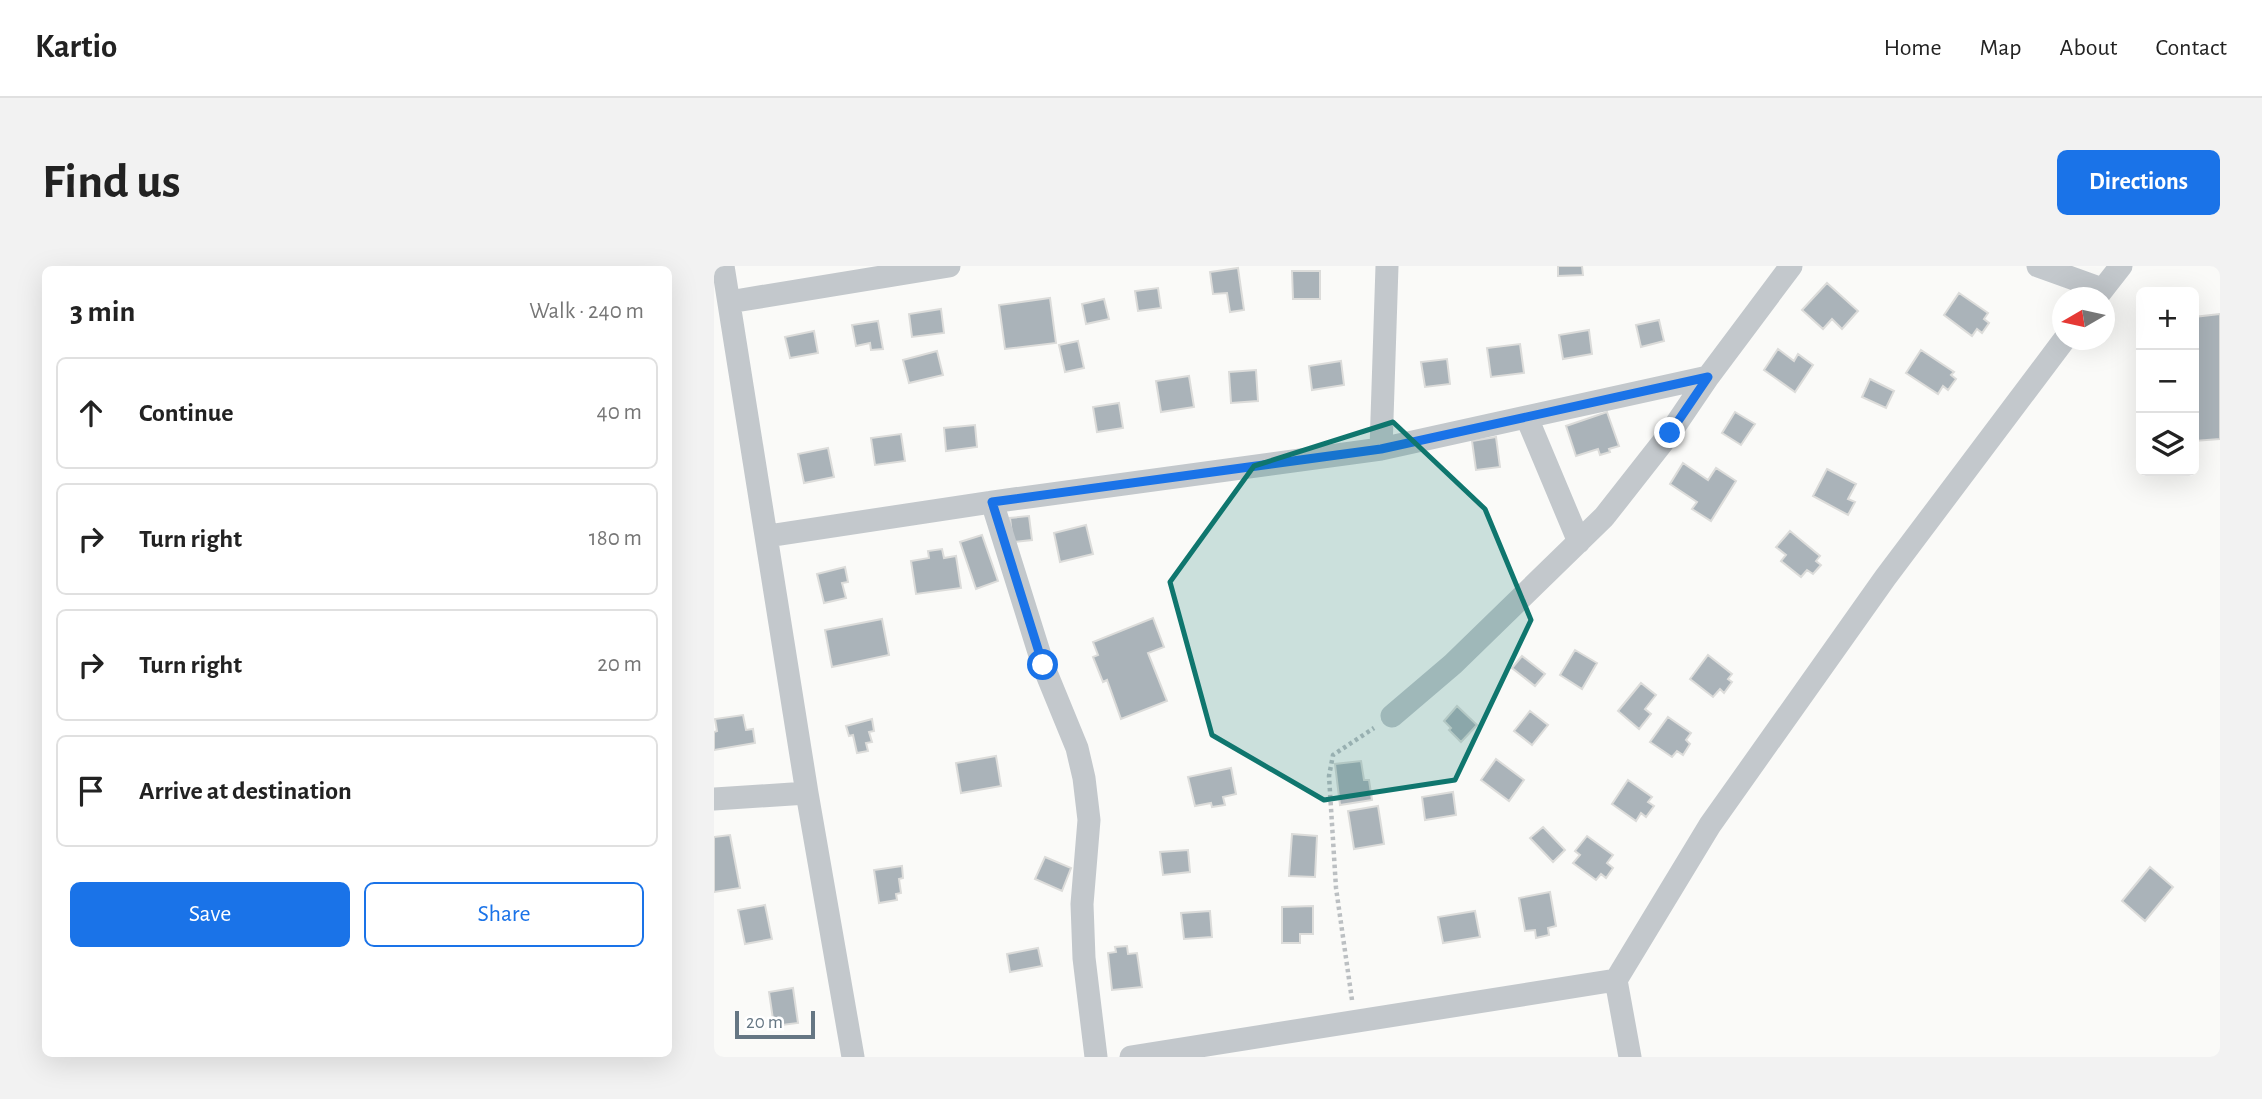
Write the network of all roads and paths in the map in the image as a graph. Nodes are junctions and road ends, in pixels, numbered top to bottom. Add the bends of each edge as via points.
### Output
1 (723, 266) edge
2 (948, 266) edge
3 (1387, 266) edge
4 (1791, 266) edge
5 (2038, 266) edge
6 (2121, 266) edge
7 (2085, 287) edge
8 (2104, 287) edge
9 (729, 302) junction
10 (2056, 350) edge
11 (1708, 377) junction
12 (1527, 418) junction
13 (1381, 449) junction
14 (992, 502) junction
15 (768, 536) junction
16 (1579, 542) junction
17 (1392, 716) joint
18 (807, 793) junction
19 (714, 799) edge
20 (1616, 980) junction
21 (1354, 1021) junction
22 (853, 1057) edge
23 (1096, 1057) edge
24 (1131, 1057) edge
25 (1630, 1057) edge

1 - 9 street
2 - 9 street
3 - 13 street
4 - 11 street
5 - 7 street
6 - 8 street
9 - 15 street
10 - 20 street via 1885,578 1710,825
11 - 12 street
11 - 16 street via 1626,492
12 - 13 street
12 - 16 street
13 - 14 street
14 - 15 street
14 - 23 street via 1084,778 1089,820 1082,904 1084,958
15 - 18 street
16 - 17 street
17 - 21 path via 1333,755 1329,776 1336,888
18 - 19 street
18 - 22 street
20 - 21 street
20 - 25 street
21 - 24 street

